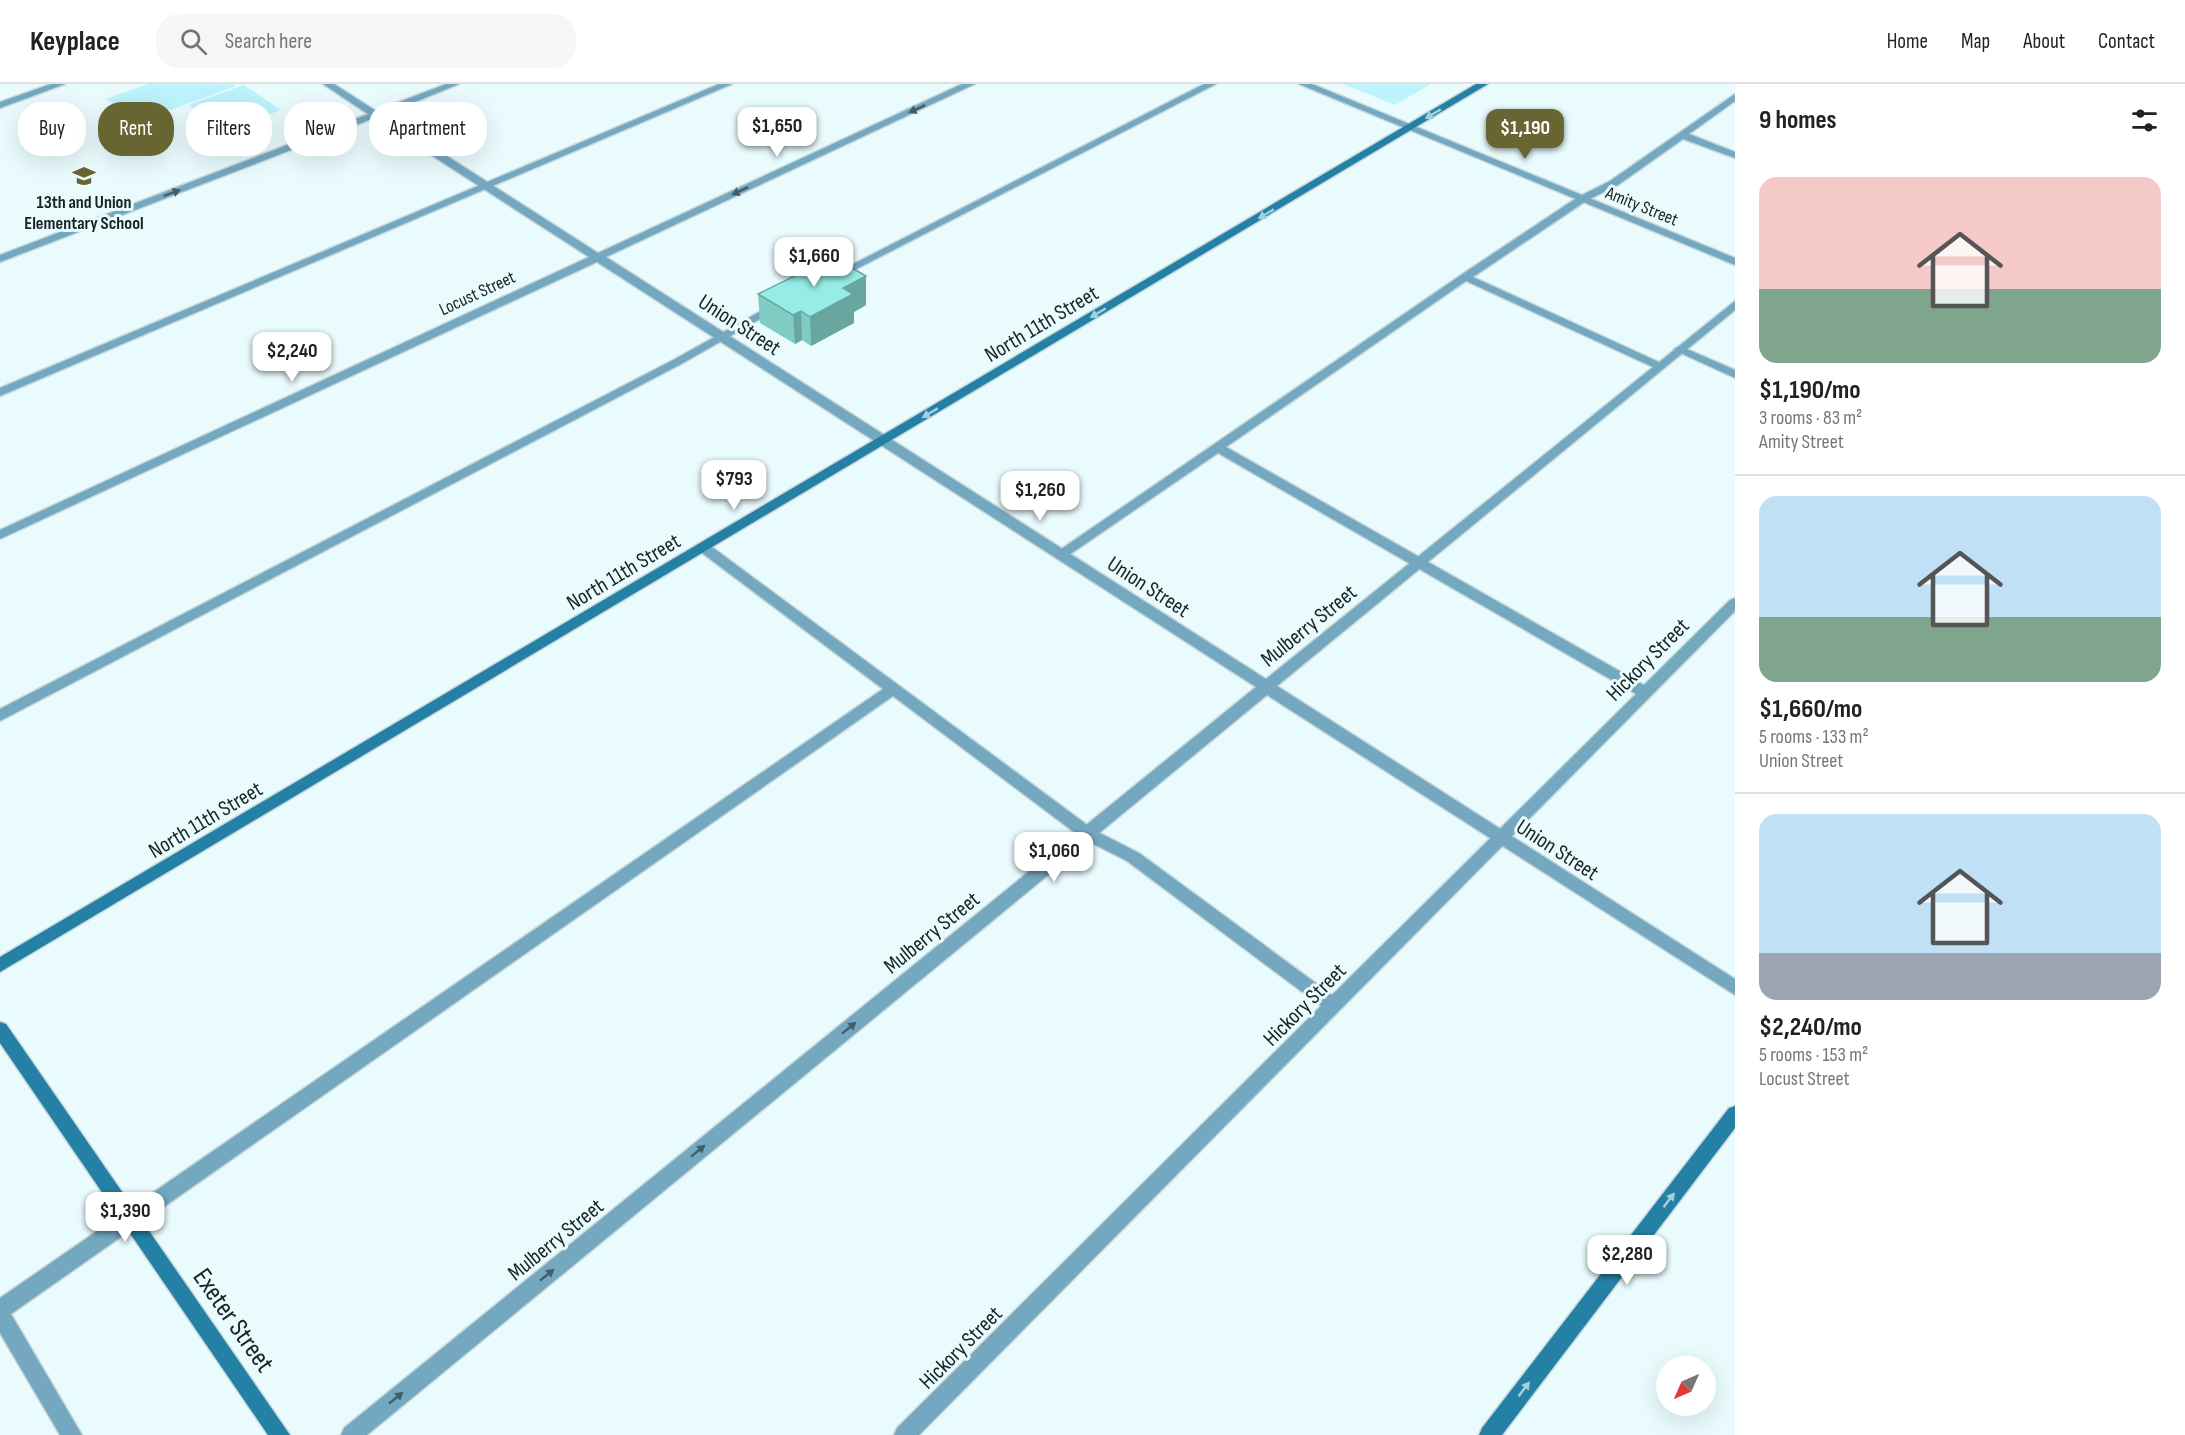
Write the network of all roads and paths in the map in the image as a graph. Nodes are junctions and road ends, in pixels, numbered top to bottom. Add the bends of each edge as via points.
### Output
1 (60, 84) edge
2 (328, 84) edge
3 (454, 84) edge
4 (727, 84) edge
5 (970, 84) edge
6 (1211, 84) edge
7 (1304, 84) edge
8 (1483, 84) edge
9 (1735, 98) edge
10 (407, 102) edge
11 (0, 105) edge
12 (369, 110) edge
13 (369, 116) edge
14 (1410, 128) junction
15 (1682, 135) junction
16 (1735, 155) edge
17 (440, 156) edge
18 (487, 186) junction
19 (1582, 199) junction
20 (597, 257) junction
21 (0, 259) edge
22 (1735, 262) edge
23 (1465, 277) junction
24 (822, 283) edge
25 (790, 299) edge
26 (1735, 304) edge
27 (721, 337) junction
28 (1680, 349) junction
29 (1659, 366) junction
30 (1735, 374) edge
31 (0, 392) edge
32 (884, 441) junction
33 (1217, 447) junction
34 (0, 536) edge
35 (703, 547) junction
36 (1060, 554) junction
37 (1419, 562) junction
38 (1735, 603) edge
39 (1268, 687) junction
40 (894, 689) junction
41 (1646, 693) junction
42 (0, 716) edge
43 (1088, 834) junction
44 (1502, 837) junction
45 (0, 965) edge
46 (1735, 988) edge
47 (1334, 1006) junction
48 (0, 1029) edge
49 (1735, 1114) edge
50 (131, 1220) junction
51 (0, 1310) edge
52 (0, 1314) edge
53 (72, 1435) edge
54 (280, 1435) edge
55 (351, 1435) edge
56 (904, 1435) edge
57 (1489, 1435) edge

1 - 11 street
2 - 12 street, Union Street
3 - 10 street
4 - 18 street
5 -> 20 street, Locust Street
6 - 24 street
7 - 14 street, Amity Street
8 -> 14 street, North 11th Street
9 - 15 street
21 -> 13 street
14 - 19 street, Amity Street
14 -> 32 street, North 11th Street
15 - 16 street
15 - 19 street via 1614,183
17 - 18 street, Union Street
18 - 20 street, Union Street
18 - 31 street
19 - 22 street, Amity Street
19 - 23 street
20 - 27 street, Union Street
20 - 34 street, Locust Street
23 - 29 street
23 - 33 street
25 - 27 street
26 - 28 street, Mulberry Street
27 - 32 street, Union Street
27 - 42 street
28 - 29 street, Mulberry Street
28 - 30 street
29 - 37 street, Mulberry Street
32 - 35 street, North 11th Street
32 - 36 street, Union Street
33 - 36 street
33 - 37 street
35 - 40 street
35 - 45 street, North 11th Street
36 - 39 street, Union Street
37 - 39 street, Mulberry Street
37 - 41 street
38 - 41 street, Hickory Street
39 - 43 street, Mulberry Street
39 - 44 street, Union Street
40 - 43 street
40 - 50 street
41 - 44 street, Hickory Street
43 - 47 street via 1133,856
55 -> 43 street, Mulberry Street
44 - 46 street, Union Street
44 - 47 street, Hickory Street
47 - 56 street, Hickory Street
48 - 50 street, Exeter Street
57 -> 49 street
50 - 51 street
50 - 54 street, Exeter Street
52 - 53 street

